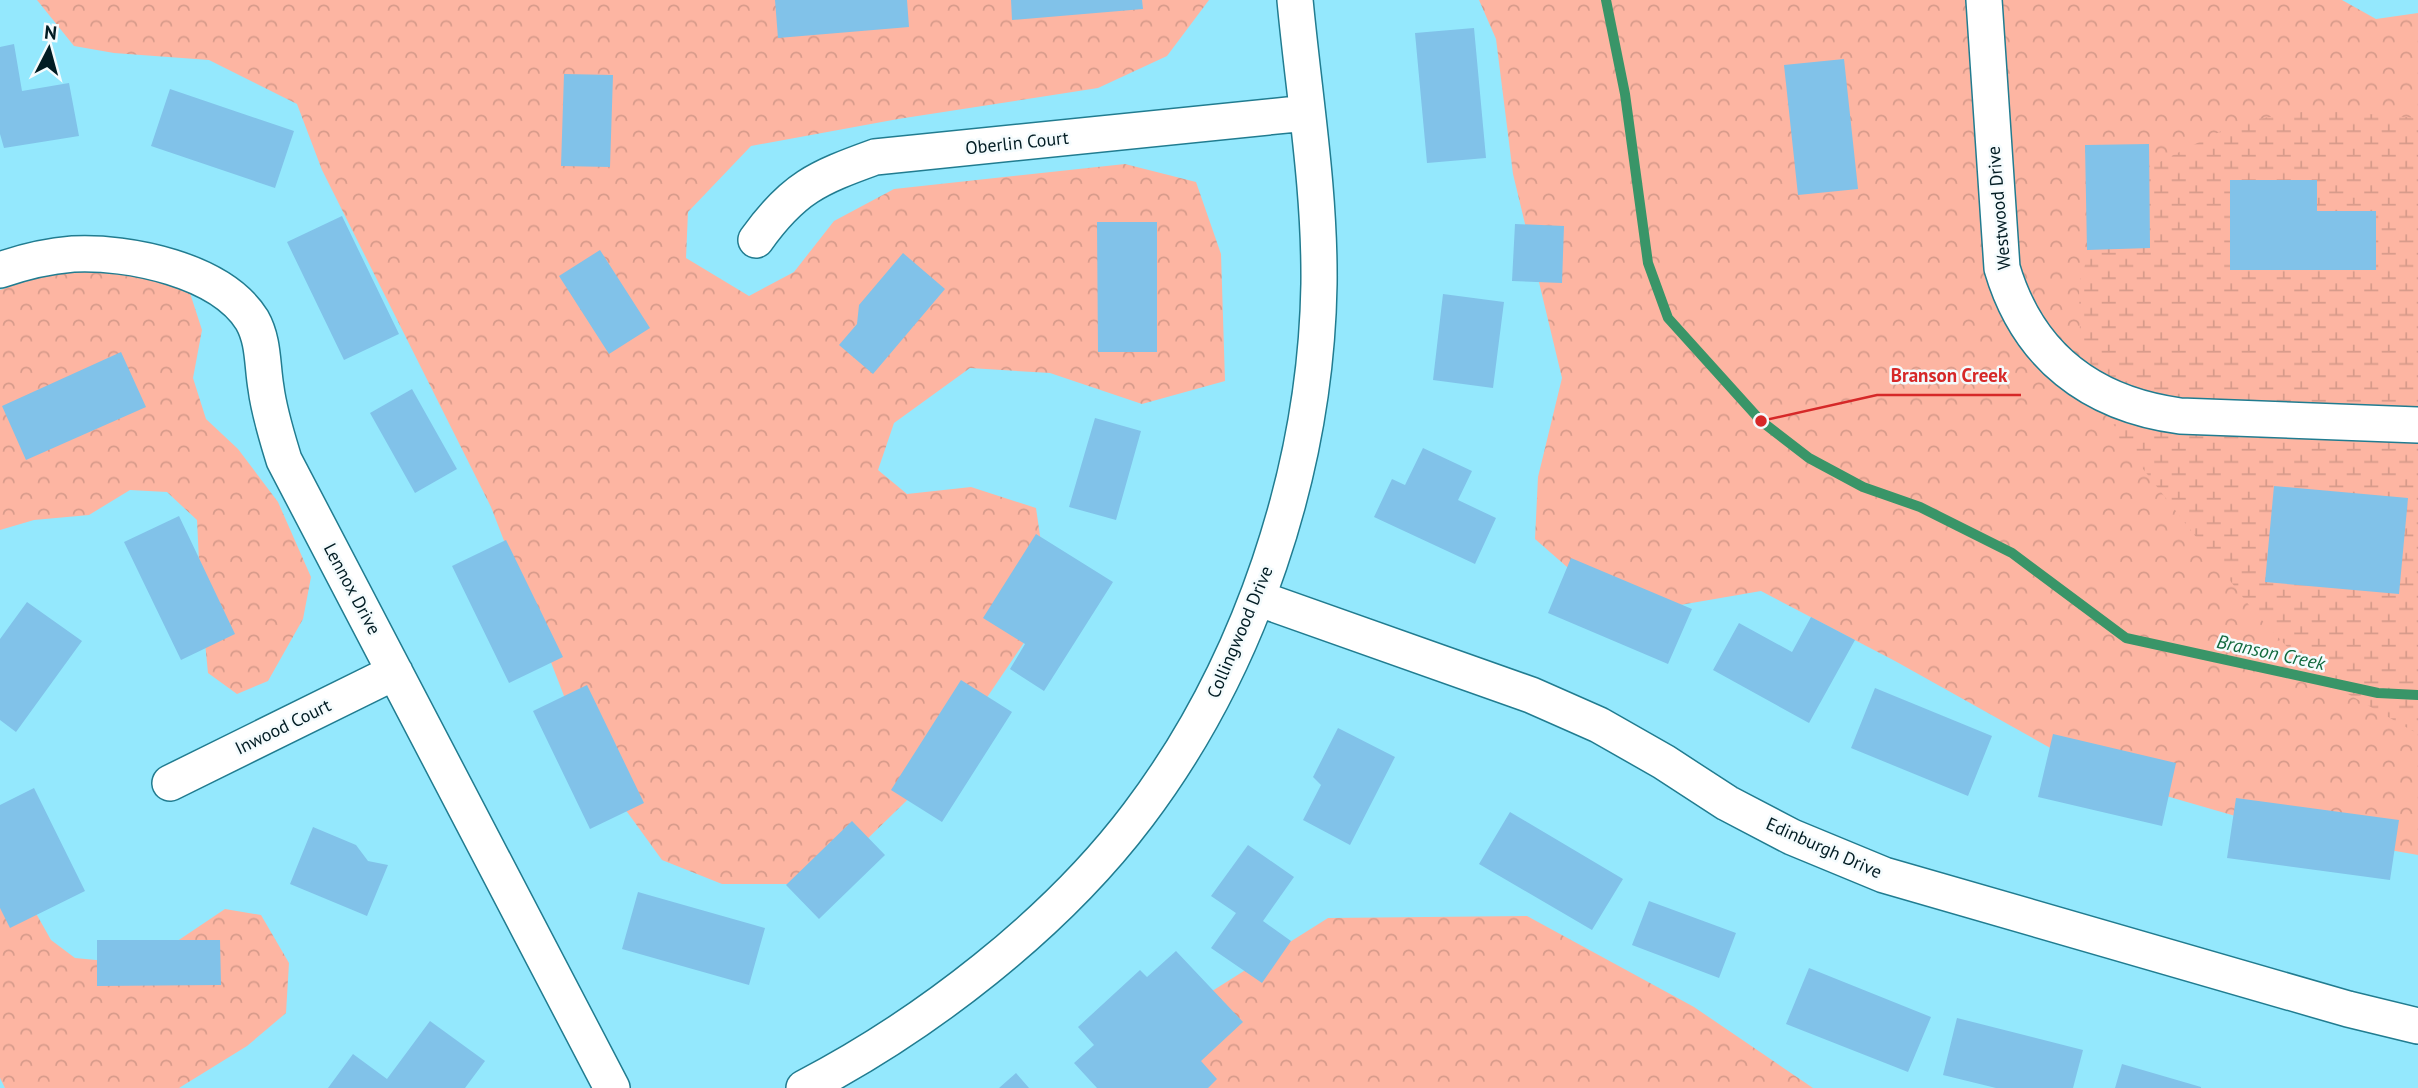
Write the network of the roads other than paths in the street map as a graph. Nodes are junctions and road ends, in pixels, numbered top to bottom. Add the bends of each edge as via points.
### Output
1 (1295, 0) edge
2 (1984, 0) edge
3 (1307, 113) junction
4 (756, 240) dead end
5 (0, 270) edge
6 (2418, 425) edge
7 (1258, 598) junction
8 (396, 672) junction
9 (170, 783) dead end
10 (2418, 1026) edge
11 (612, 1088) edge
12 (804, 1088) edge

1 - 3 street, Collingwood Drive
2 - 6 street, Westwood Drive via 2002,268 2032,336 2067,371 2108,397 2180,416
3 - 4 street, Oberlin Court via 875,157 807,186 787,202
3 - 7 street, Collingwood Drive via 1317,186 1319,285 1311,384 1294,481
5 - 8 street, Lennox Drive via 74,254 123,256 172,267 217,286 236,301 252,321 261,343 266,389 284,460
7 - 10 street, Edinburgh Drive via 1554,705 1599,725 1792,837 1884,875
7 - 12 street, Collingwood Drive via 1217,690 1180,754 1138,816 1090,872 1037,925 961,987 880,1044
8 - 9 street, Inwood Court
8 - 11 street, Lennox Drive

